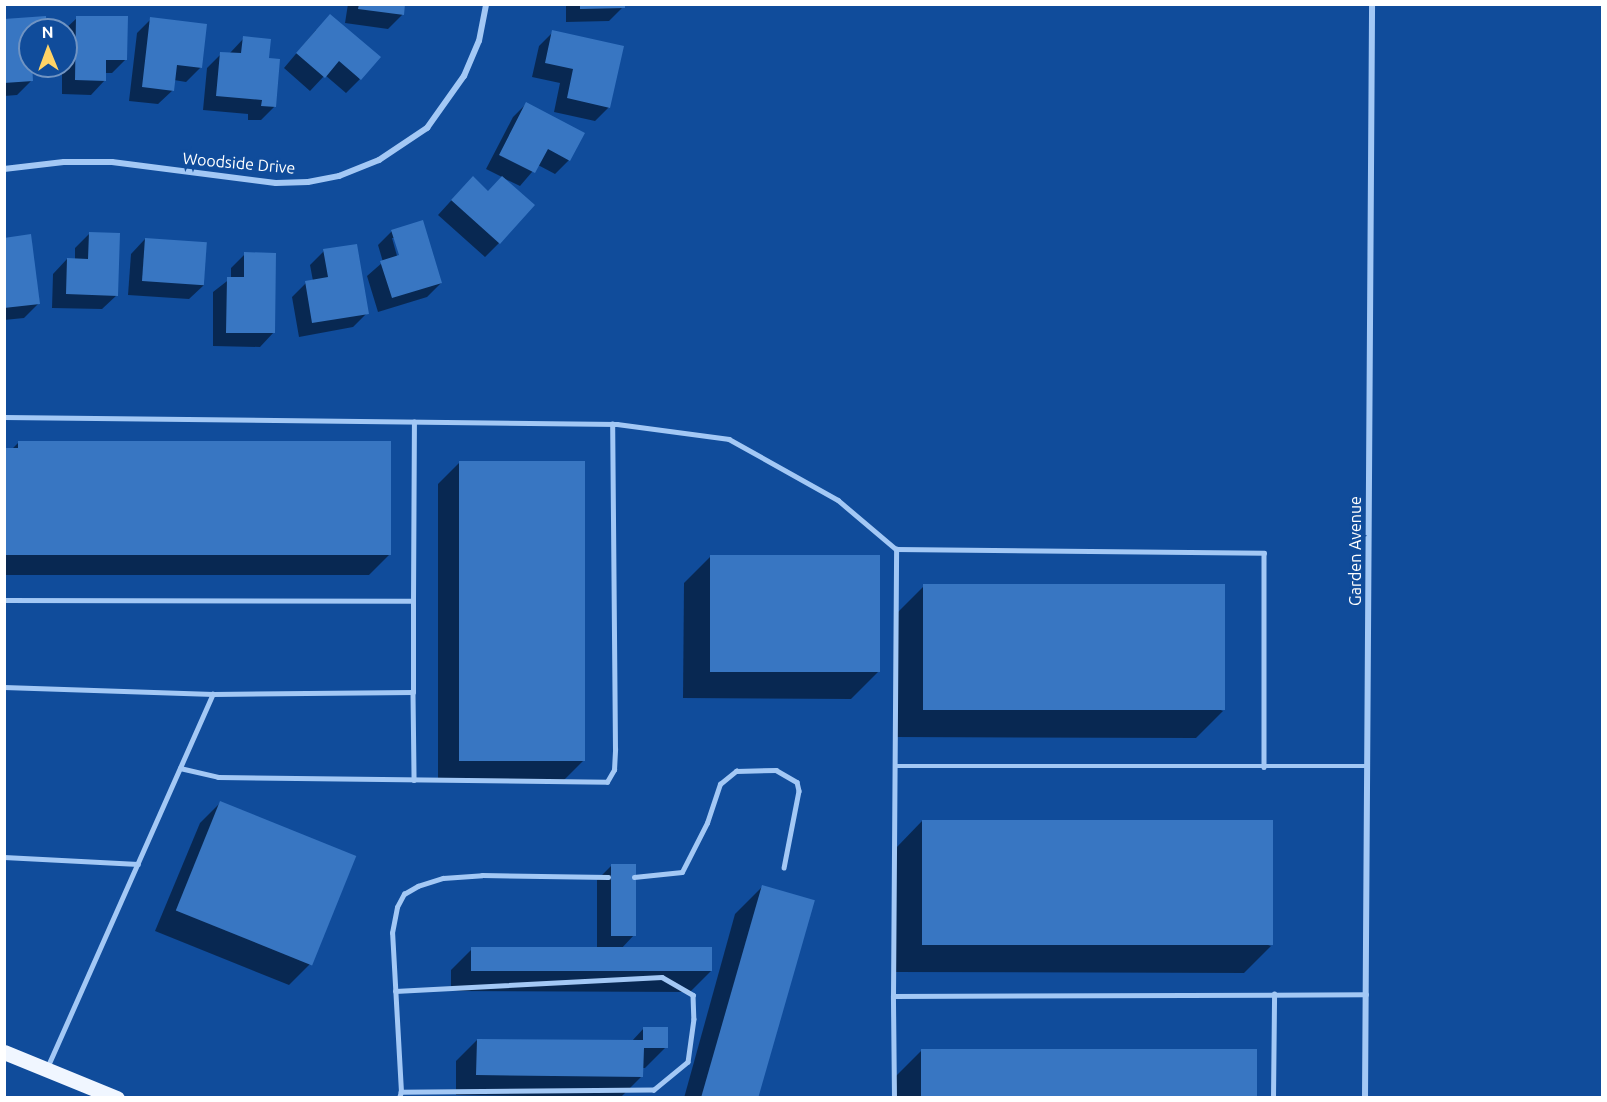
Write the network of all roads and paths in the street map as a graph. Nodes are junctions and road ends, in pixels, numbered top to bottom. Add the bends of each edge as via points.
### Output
1 (486, 4) edge
2 (1372, 4) edge
3 (4, 169) edge
4 (4, 417) edge
5 (414, 422) junction
6 (612, 424) junction
7 (896, 549) junction
8 (4, 600) edge
9 (413, 601) junction
10 (4, 687) edge
11 (413, 692) junction
12 (213, 694) junction
13 (895, 766) junction
14 (1368, 766) junction
15 (1264, 767) junction
16 (180, 768) junction
17 (414, 780) junction
18 (4, 857) edge
19 (138, 864) junction
20 (784, 868) dead end
21 (608, 877) dead end
22 (633, 877) dead end
23 (395, 991) junction
24 (1274, 994) junction
25 (1366, 994) junction
26 (893, 996) junction
27 (4, 1053) edge
28 (47, 1069) junction
29 (642, 1090) junction
30 (400, 1095) edge
31 (117, 1098) edge
32 (642, 1098) edge
33 (894, 1098) edge
34 (1273, 1098) edge
35 (1365, 1098) edge

1 - 3 street, Woodside Drive via 479,41 464,76 427,128 379,160 339,176 276,183 112,162 64,162
2 - 14 street, Garden Avenue
4 - 5 lane
5 - 6 lane
5 - 9 lane
6 - 7 lane via 729,439 838,500
6 - 17 lane via 615,749 614,770 608,782
7 - 13 lane
7 - 15 lane via 1264,553
8 - 9 lane
9 - 11 lane
10 - 12 lane
11 - 12 lane
11 - 17 lane
12 - 16 lane
13 - 15 lane
13 - 26 lane
14 - 15 lane
14 - 25 street, Garden Avenue
16 - 17 lane via 218,777
16 - 19 lane
18 - 19 lane
19 - 28 lane
20 - 22 lane via 799,790 796,782 776,770 736,771 720,784 707,823 682,872
21 - 23 lane via 443,878 418,886 404,894 397,907 392,933
23 - 29 lane via 662,977 693,995 694,1020 687,1062 654,1090
23 - 30 lane
24 - 25 lane
24 - 26 lane
24 - 34 lane
25 - 35 street, Garden Avenue
26 - 33 lane
27 - 28 main road
28 - 31 main road
29 - 30 lane
29 - 32 lane

